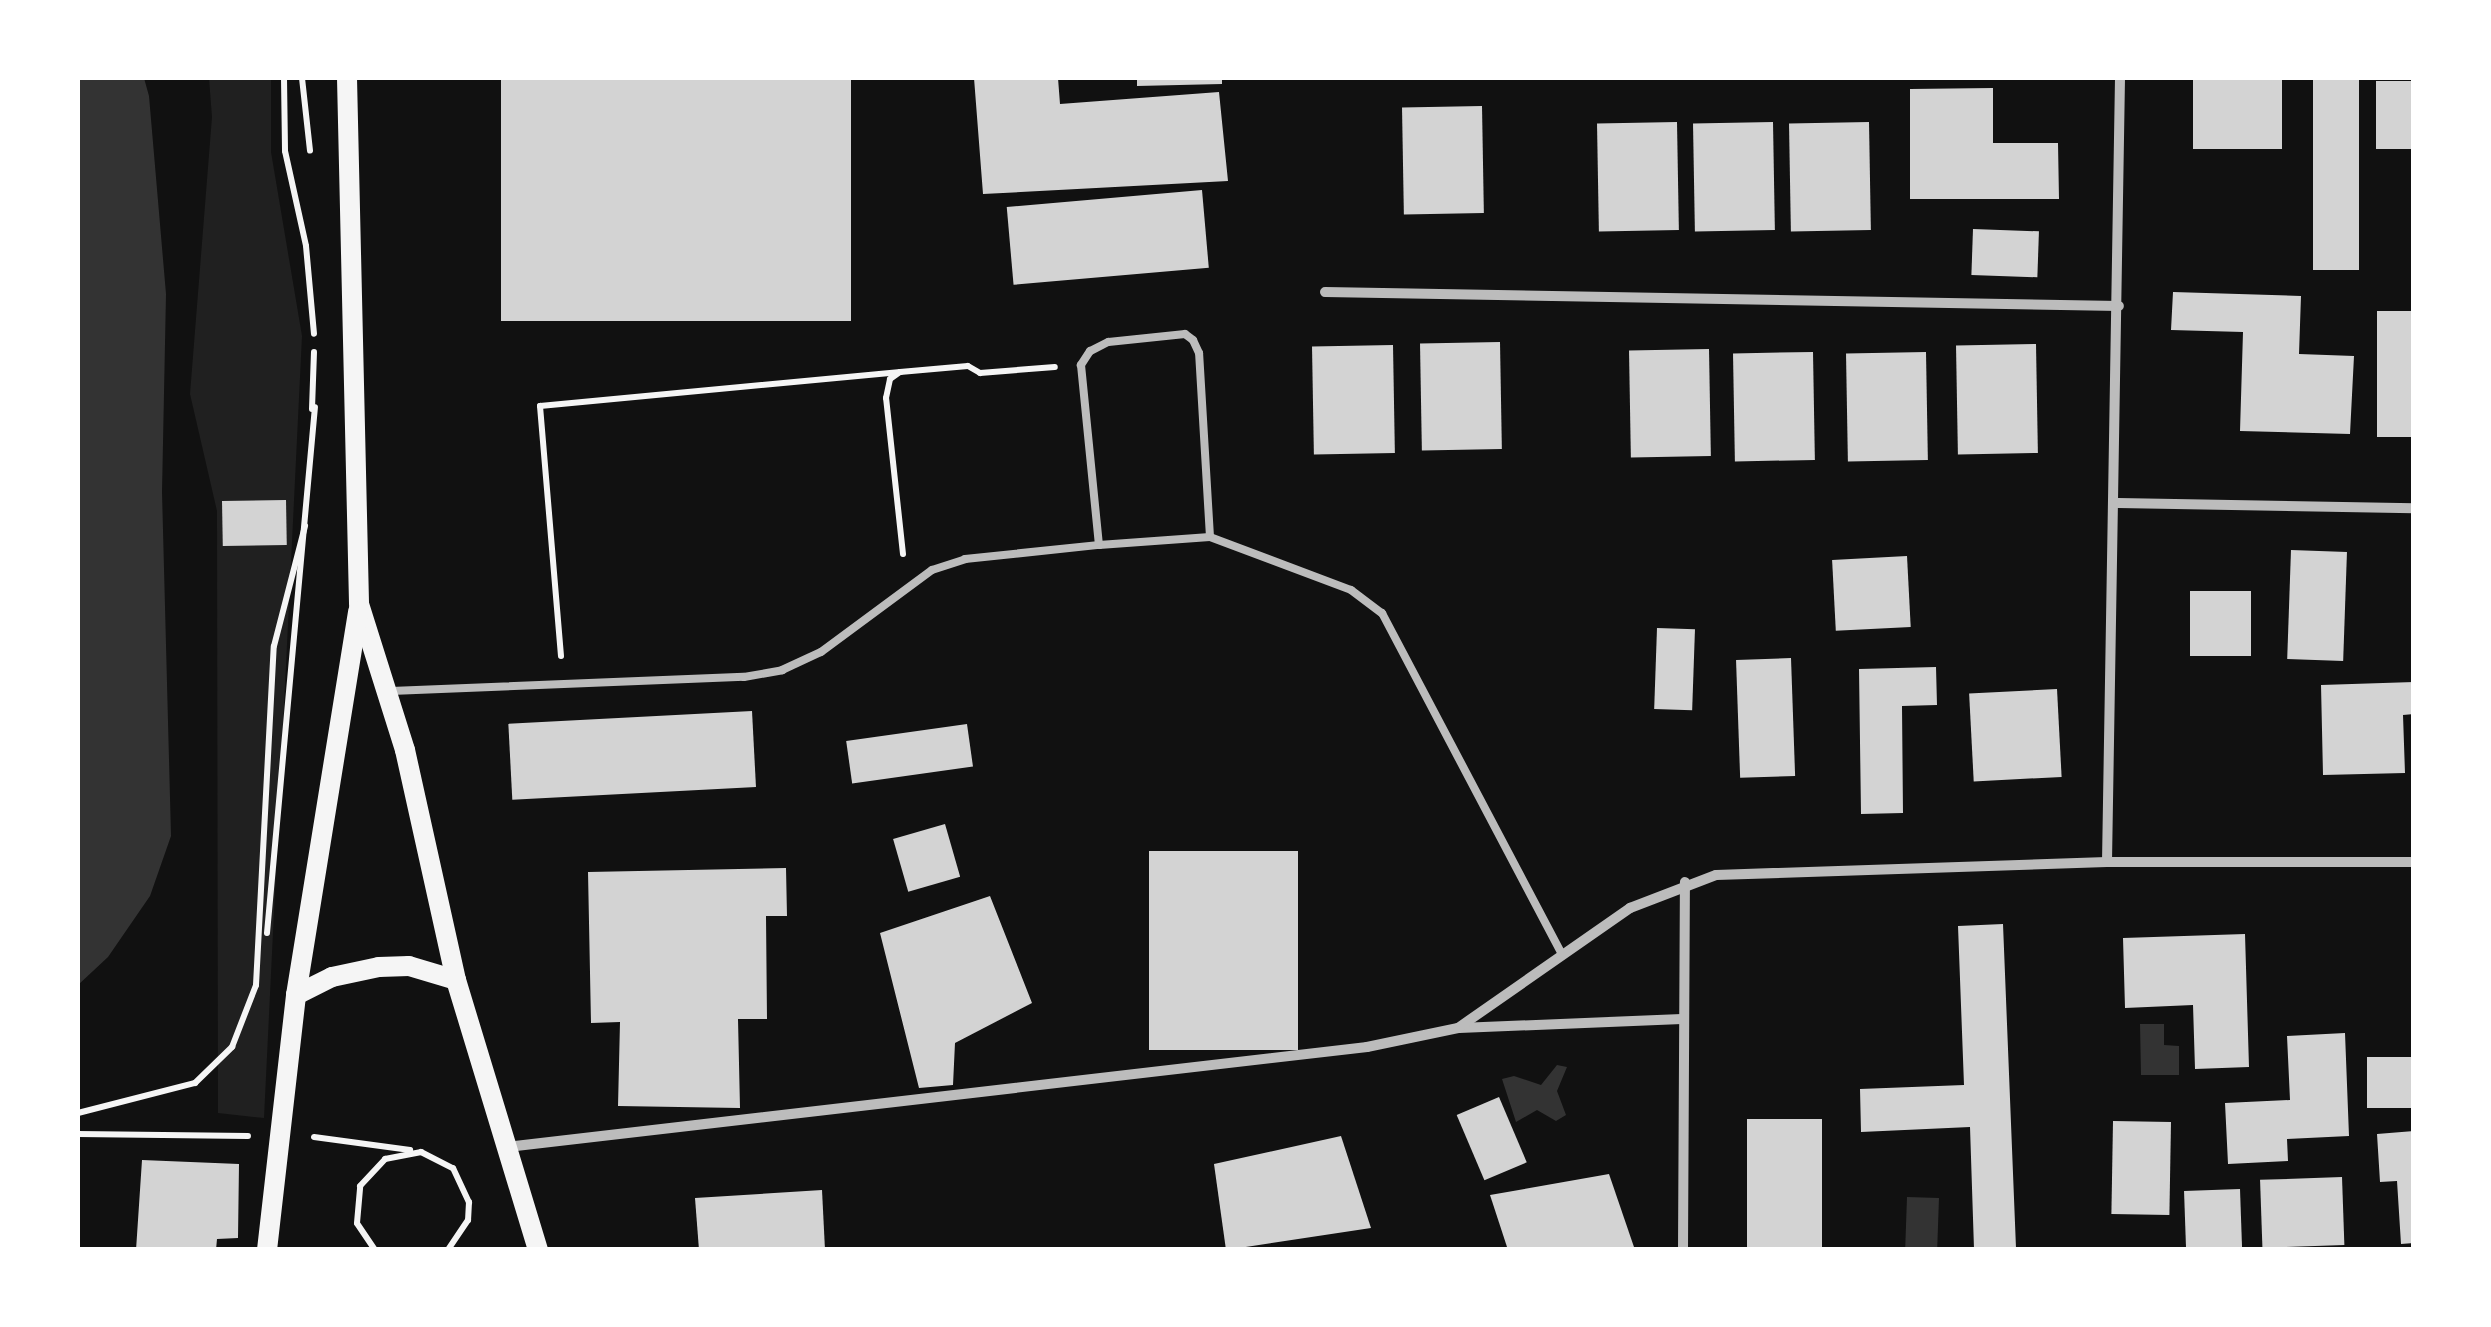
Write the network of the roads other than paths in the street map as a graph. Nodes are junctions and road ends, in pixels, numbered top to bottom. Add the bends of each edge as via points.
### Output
1 (347, 78) edge
2 (2120, 78) edge
3 (1325, 292) dead end
4 (2118, 306) junction
5 (2118, 503) junction
6 (2414, 508) edge
7 (1210, 537) junction
8 (1099, 545) junction
9 (359, 604) junction
10 (386, 690) junction
11 (2107, 862) junction
12 (2414, 862) edge
13 (1685, 882) junction
14 (1562, 954) junction
15 (456, 980) junction
16 (296, 995) junction
17 (1682, 1019) junction
18 (1458, 1028) junction
19 (505, 1148) junction
20 (267, 1250) edge
21 (538, 1250) edge
22 (1682, 1250) edge

1 - 9 main road
2 - 4 street
3 - 4 street
4 - 5 street
5 - 6 street
5 - 11 street
7 - 8 lane
7 - 8 lane via 1199,352 1185,334 1108,342 1081,365
7 - 14 lane via 1351,590 1382,613
8 - 10 lane via 965,559 906,586 821,652 782,670
9 - 10 main road
9 - 16 main road
10 - 15 main road
11 - 12 street
11 - 13 street via 1716,875
13 - 14 street via 1630,908
13 - 17 street
14 - 18 street
15 - 16 main road via 409,966 379,967 332,977
15 - 19 main road
16 - 20 main road
17 - 18 street
17 - 22 street
18 - 19 street via 1348,1049
19 - 21 main road

